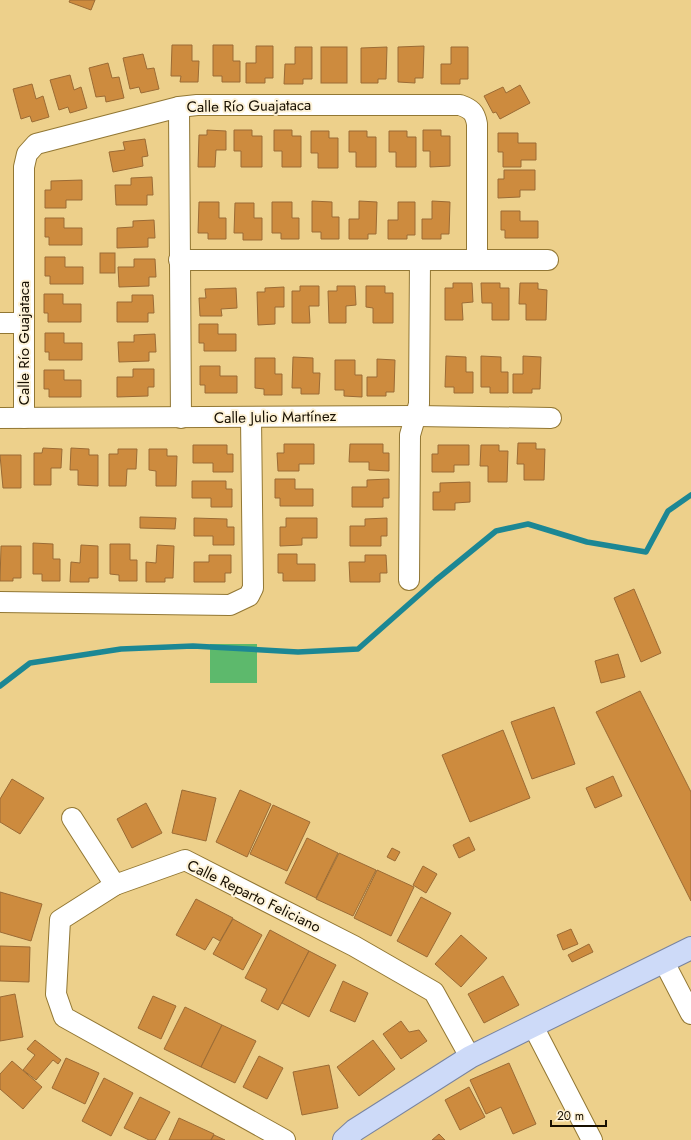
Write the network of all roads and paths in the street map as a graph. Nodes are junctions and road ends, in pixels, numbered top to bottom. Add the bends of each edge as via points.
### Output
1 (179, 107) junction
2 (179, 260) junction
3 (420, 260) junction
4 (477, 260) junction
5 (548, 260) dead end
6 (0, 323) edge
7 (23, 323) junction
8 (417, 416) junction
9 (0, 418) edge
10 (24, 418) junction
11 (181, 418) junction
12 (251, 418) junction
13 (551, 418) dead end
14 (409, 580) dead end
15 (0, 602) edge
16 (72, 818) dead end
17 (115, 885) junction
18 (691, 948) edge
19 (664, 962) junction
20 (691, 1014) edge
21 (533, 1026) junction
22 (470, 1057) junction
23 (284, 1140) edge
24 (344, 1140) edge
25 (592, 1140) edge

1 - 2 street
1 - 4 street, Calle Río Guajataca via 460,105 470,108 477,124
1 - 7 street, Calle Río Guajataca via 36,144 27,154 24,167
2 - 3 street
2 - 11 street
3 - 4 street
3 - 8 street
4 - 5 street
6 - 7 street
7 - 10 street, Calle Río Guajataca
8 - 12 street, Calle Julio Martínez
8 - 13 street, Calle Julio Martínez
8 - 14 street via 410,435
9 - 10 street, Calle Julio Martínez
10 - 11 street, Calle Julio Martínez
11 - 12 street, Calle Julio Martínez
12 - 15 street via 253,588 249,596 230,605
16 - 17 street
17 - 22 street, Calle Reparto Feliciano via 185,860 354,946 434,992
17 - 23 street, Calle Reparto Feliciano via 60,920 56,994 64,1017
18 - 19 main road
19 - 20 street
19 - 21 main road
21 - 22 main road
21 - 25 street
22 - 24 main road via 355,1130

